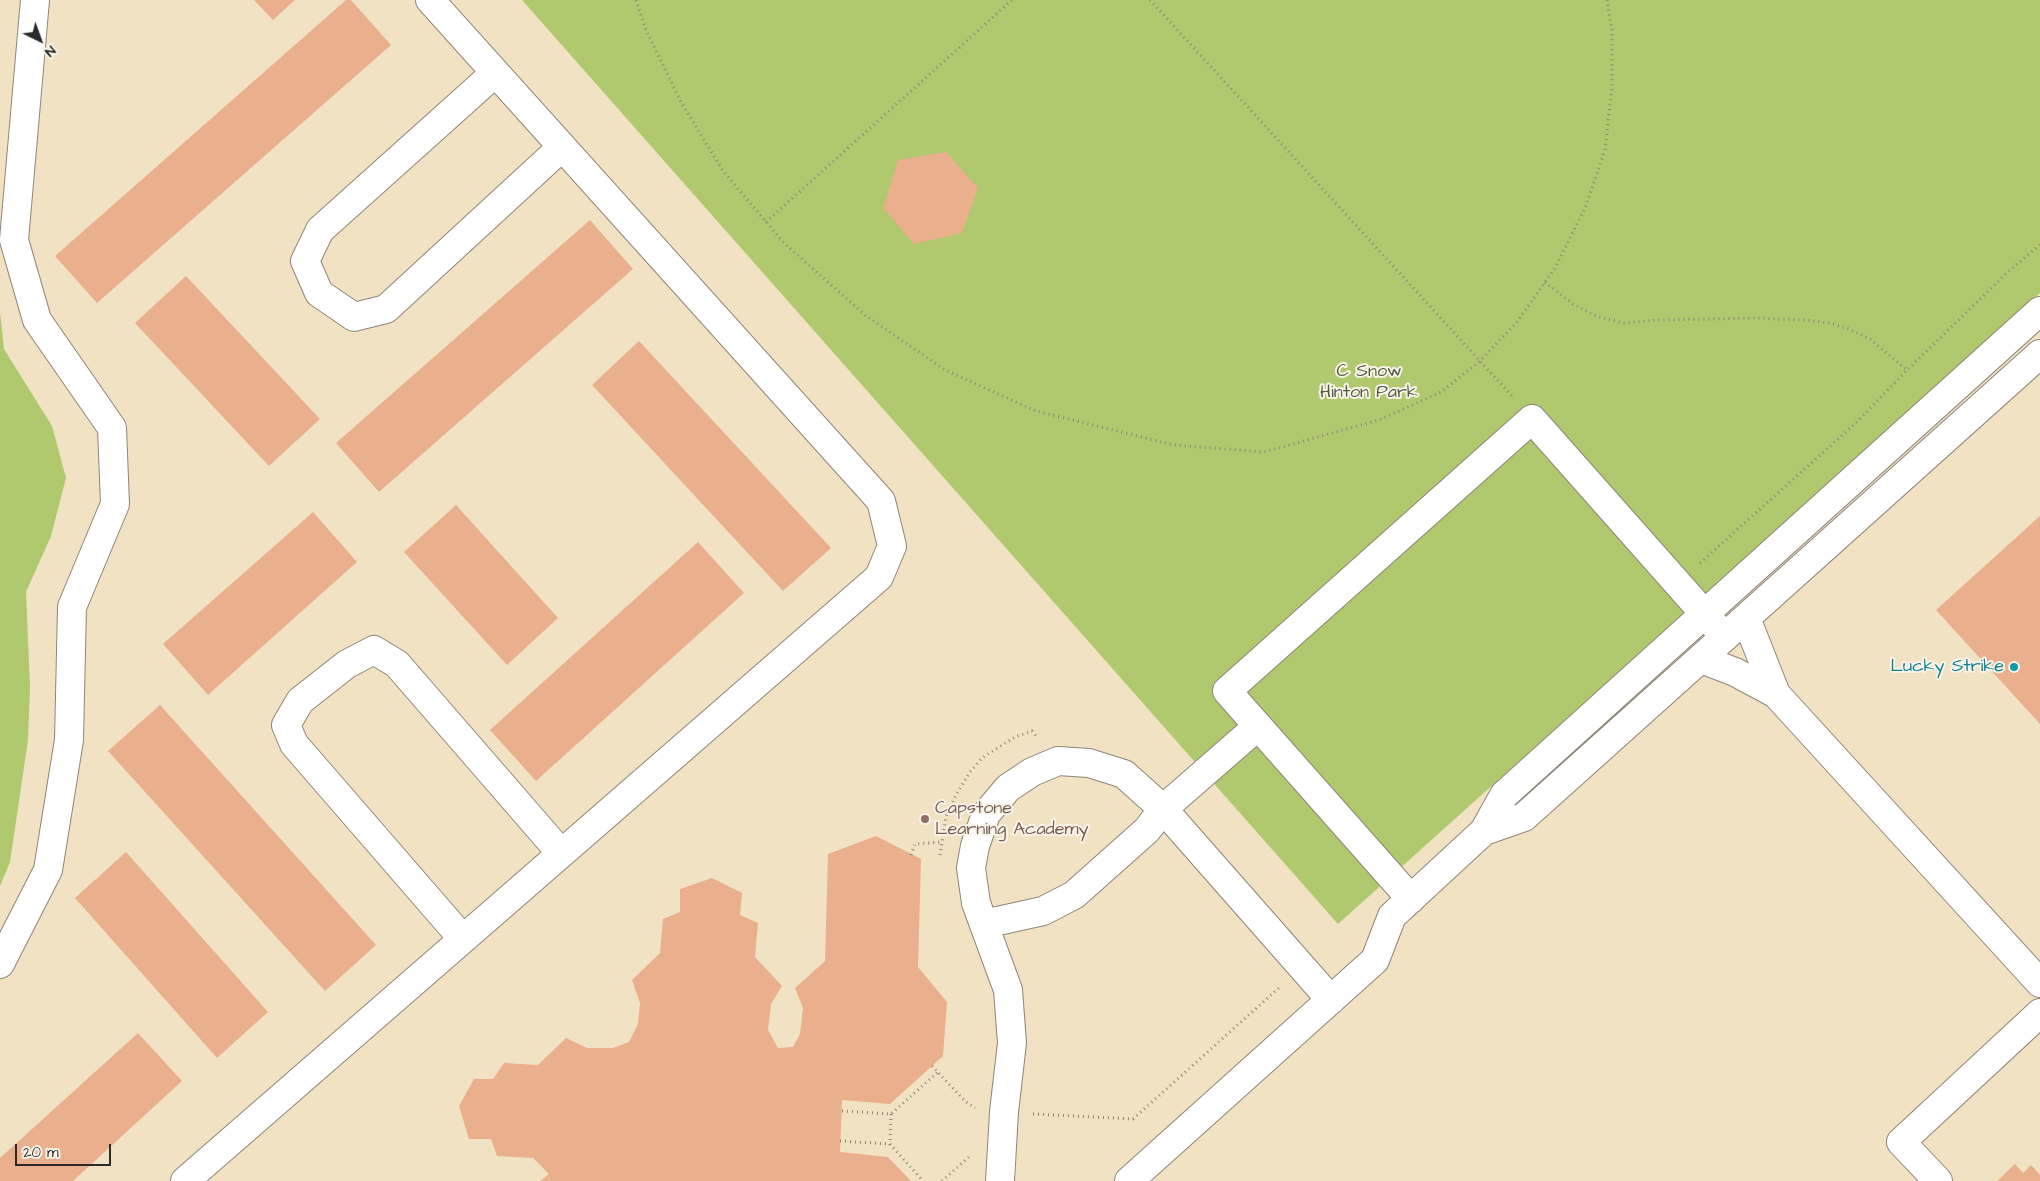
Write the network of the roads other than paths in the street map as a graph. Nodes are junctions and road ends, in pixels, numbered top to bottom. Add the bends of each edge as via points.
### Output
1 (35, 0) edge
2 (430, 0) edge
3 (495, 73) junction
4 (562, 147) junction
5 (2040, 311) edge
6 (2040, 354) edge
7 (1704, 613) junction
8 (1746, 618) junction
9 (1725, 637) junction
10 (1701, 659) junction
11 (1776, 694) junction
12 (1258, 726) junction
13 (1163, 809) junction
14 (1484, 831) junction
15 (561, 853) junction
16 (1410, 899) junction
17 (984, 924) junction
18 (463, 939) junction
19 (0, 964) edge
20 (2040, 983) edge
21 (1332, 1000) junction
22 (2040, 1014) edge
23 (185, 1181) edge
24 (1000, 1181) edge
25 (1129, 1181) edge
26 (1938, 1181) edge

1 - 19 street via 14,240 37,320 112,428 115,504 72,607 69,740 48,870
2 - 3 street
3 - 4 street
3 - 4 street via 320,230 305,261 320,293 354,317 386,309
4 - 15 street via 881,501 892,546 879,577
5 - 7 street
6 - 8 street
7 - 9 street
7 - 12 street via 1532,419 1226,691
7 - 14 street via 1504,795
8 - 9 street
8 - 11 street
9 - 10 street
10 - 11 street via 1735,672
10 - 14 street via 1524,817
11 - 20 street
12 - 13 street
12 - 16 street
13 - 17 street via 1147,830 1074,895 1043,912
13 - 17 street via 1124,774 1089,763 1058,761 1032,772 1008,788 986,814 975,846 971,868 976,903
13 - 21 street
14 - 16 street
15 - 18 street
15 - 18 street via 397,664 374,650 347,664 300,701 286,725 294,744
16 - 21 street via 1392,916 1375,960
17 - 24 street via 1008,990 1012,1043
18 - 23 street
21 - 25 street
22 - 26 street via 1901,1142

